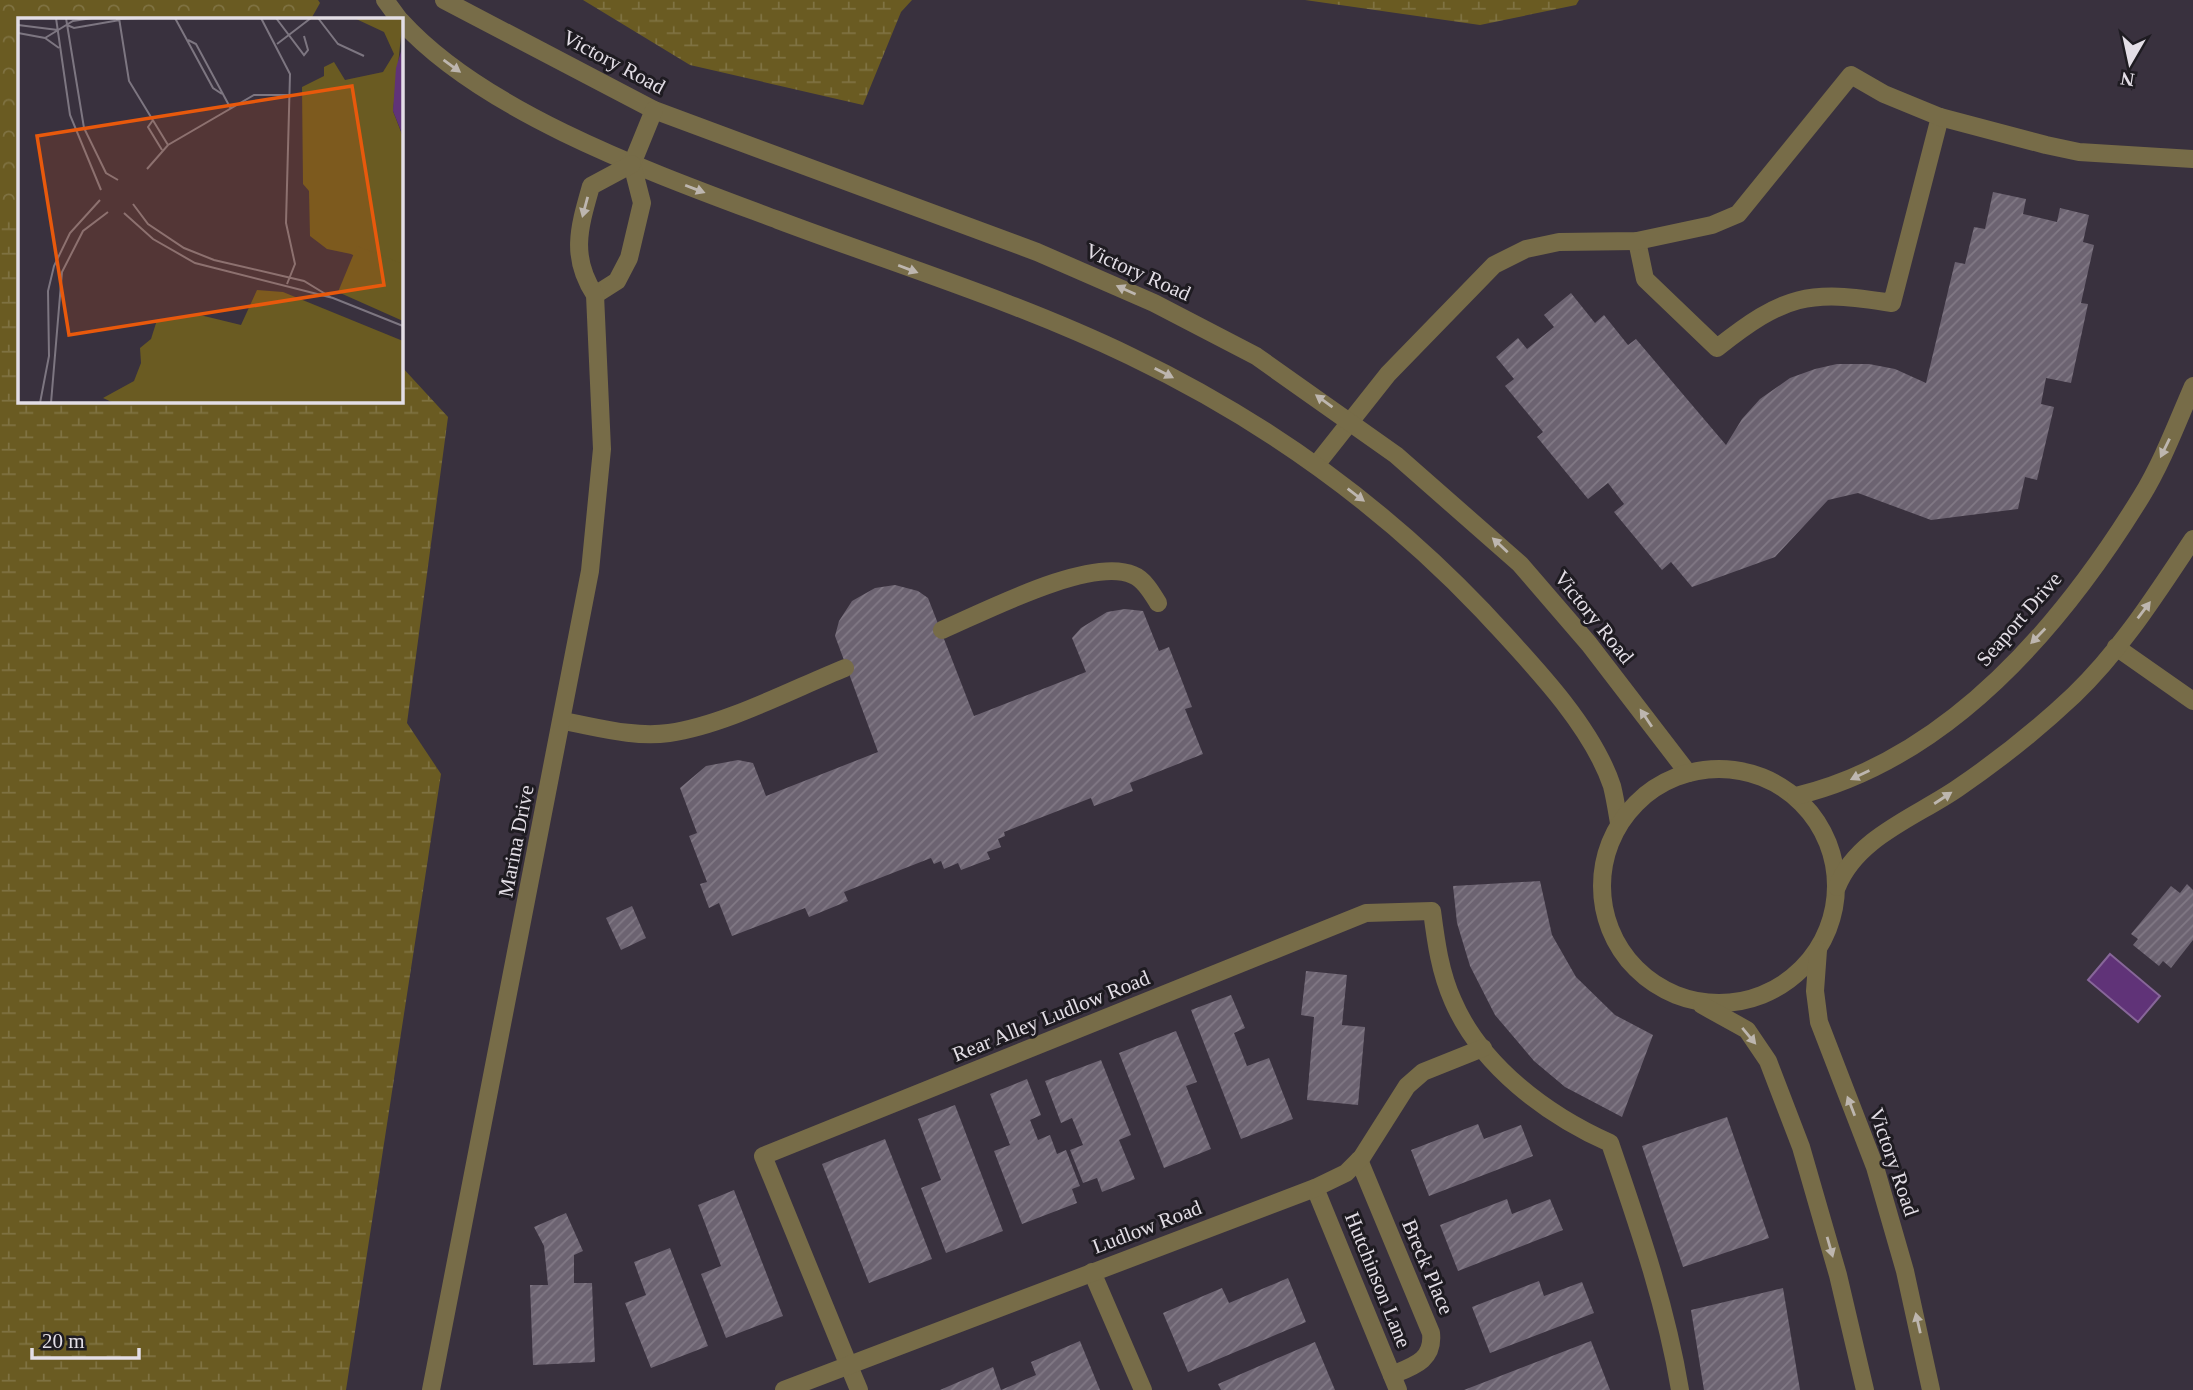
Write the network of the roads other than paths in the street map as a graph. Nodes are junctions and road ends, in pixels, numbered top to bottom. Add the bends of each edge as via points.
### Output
1 (384, 0) edge
2 (443, 0) edge
3 (398, 18) edge
4 (402, 22) edge
5 (654, 110) junction
6 (1940, 117) junction
7 (2193, 159) edge
8 (632, 164) junction
9 (1637, 241) junction
10 (595, 295) junction
11 (2193, 386) edge
12 (1351, 421) junction
13 (1316, 465) junction
14 (2193, 539) edge
15 (1158, 603) dead end
16 (942, 630) dead end
17 (2116, 647) junction
18 (845, 668) dead end
19 (2193, 701) edge
20 (563, 721) junction
21 (1688, 773) junction
22 (1796, 796) junction
23 (1619, 823) junction
24 (1837, 887) junction
25 (1818, 950) junction
26 (1692, 1001) junction
27 (1483, 1048) junction
28 (1359, 1160) junction
29 (1315, 1188) junction
30 (1092, 1272) junction
31 (849, 1366) junction
32 (1395, 1383) edge
33 (431, 1390) edge
34 (784, 1390) edge
35 (859, 1390) edge
36 (1143, 1390) edge
37 (1680, 1390) edge
38 (1865, 1390) edge
39 (1931, 1390) edge

1 - 3 street
2 - 5 street, Victory Road
4 -> 8 street via 433,52 500,96
5 - 8 street
12 -> 5 street, Victory Road via 1256,356 1114,284
6 - 7 street via 2079,152
6 - 9 street via 1851,75 1738,214 1713,225
6 - 9 street via 1892,303 1841,295 1785,302 1757,316 1717,348 1644,279
8 - 10 street via 642,204 629,258 617,281
8 -> 10 street, Marina Drive via 591,187 583,214 578,243 581,274
8 -> 13 street via 1127,354 1248,420
9 - 12 street via 1559,242 1526,249 1494,265 1388,374
10 - 20 street, Marina Drive via 600,486
11 -> 22 street, Seaport Drive via 2136,505 2048,626 1984,692 1905,753 1851,779
12 - 13 street
21 -> 12 street, Victory Road via 1589,644 1520,564 1441,492
13 -> 23 street via 1422,550 1539,673 1600,759 1612,786
17 -> 14 street
15 - 16 street via 1134,575 1084,573
17 - 19 street
24 -> 17 street via 1844,869 1863,848 1959,788 2027,737
18 - 20 street via 706,724 668,733 629,733
20 - 33 street, Marina Drive
21 - 22 street via 1715,768 1749,772
21 - 23 street via 1658,785
22 - 24 street via 1825,834
23 - 26 street via 1604,857 1601,898 1609,931 1623,956 1642,975
24 - 25 street via 1832,921
25 - 26 street via 1797,975 1761,996 1735,1003
39 -> 25 street, Victory Road via 1905,1271 1875,1167 1819,1022 1815,991
26 -> 38 street via 1747,1030 1768,1061 1801,1147
27 - 28 street, Ludlow Road via 1415,1079
27 - 31 street, Rear Alley Ludlow Road via 1454,1002 1439,960 1432,911 1366,913 763,1156
27 - 37 street via 1530,1096 1577,1128 1610,1143 1657,1284
28 - 29 street, Ludlow Road
28 - 32 street, Breck Place via 1431,1333 1426,1358
29 - 30 street, Ludlow Road
29 - 32 street, Hutchinson Lane
30 - 31 street, Ludlow Road
30 - 36 street
31 - 34 street, Ludlow Road
31 - 35 street

